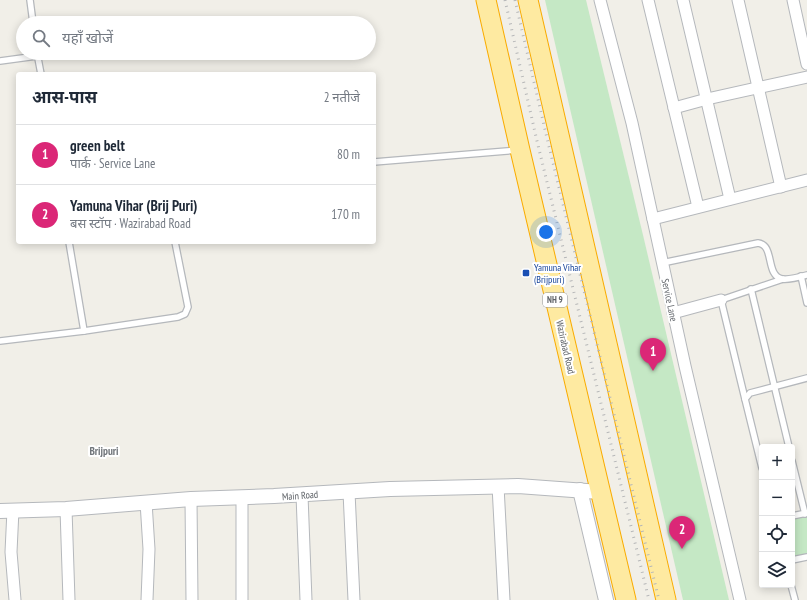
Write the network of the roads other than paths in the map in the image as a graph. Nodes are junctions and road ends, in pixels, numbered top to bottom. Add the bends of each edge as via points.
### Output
1 (30, 0) edge
2 (486, 0) edge
3 (528, 0) edge
4 (600, 0) edge
5 (648, 0) edge
6 (682, 0) edge
7 (738, 0) edge
8 (793, 0) edge
9 (32, 16) edge
10 (16, 58) edge
11 (38, 60) edge
12 (0, 61) edge
13 (807, 64) edge
14 (40, 72) edge
15 (807, 77) edge
16 (758, 87) junction
17 (707, 99) junction
18 (674, 108) junction
19 (520, 150) junction
20 (376, 162) edge
21 (807, 180) edge
22 (781, 187) junction
23 (730, 199) junction
24 (698, 207) junction
25 (653, 219) junction
26 (69, 244) edge
27 (175, 244) edge
28 (662, 263) junction
29 (804, 276) edge
30 (783, 279) junction
31 (751, 289) junction
32 (721, 300) junction
33 (807, 303) edge
34 (673, 313) junction
35 (84, 331) junction
36 (0, 341) edge
37 (807, 378) edge
38 (774, 386) junction
39 (745, 399) junction
40 (788, 444) edge
41 (759, 456) edge
42 (795, 472) edge
43 (498, 486) junction
44 (580, 490) junction
45 (349, 492) junction
46 (600, 492) junction
47 (302, 494) junction
48 (242, 497) junction
49 (191, 498) junction
50 (146, 502) junction
51 (66, 509) junction
52 (6, 511) edge
53 (806, 513) edge
54 (795, 515) edge
55 (807, 557) edge
56 (795, 559) edge
57 (792, 588) edge
58 (14, 600) edge
59 (69, 600) edge
60 (147, 600) edge
61 (192, 600) edge
62 (242, 600) edge
63 (306, 600) edge
64 (354, 600) edge
65 (504, 600) edge
66 (606, 600) edge
67 (626, 600) edge
68 (666, 600) edge
69 (740, 600) edge
70 (795, 600) edge

1 - 9 lane
2 - 19 highway, Wazirabad Road / NH 9
3 - 68 highway
4 - 25 street, Service Lane via 632,123
5 - 18 street
6 - 17 street
7 - 16 street
8 - 13 street
10 - 12 lane
11 - 14 lane
15 - 16 street
16 - 17 street
16 - 22 street
17 - 18 street
17 - 23 street
18 - 24 street
19 - 20 lane
19 - 46 highway, Wazirabad Road / NH 9
21 - 22 street
22 - 23 street
23 - 24 street
24 - 25 street
25 - 28 street, Service Lane
26 - 35 lane
27 - 35 lane via 188,306 185,314
28 - 30 lane via 762,243 774,272
28 - 34 street, Service Lane
29 - 30 lane
29 - 33 lane
30 - 31 lane
31 - 32 lane
31 - 38 lane
32 - 34 street
32 - 39 lane
34 - 69 street, Service Lane
35 - 36 lane
37 - 38 lane
38 - 39 lane via 750,393
38 - 40 lane
39 - 41 lane
42 - 53 lane
43 - 44 street, Main Road
43 - 45 street, Main Road
43 - 65 street
44 - 46 street, Main Road
44 - 66 street
45 - 47 street, Main Road
45 - 64 street
46 - 67 highway, Wazirabad Road / NH 9
47 - 48 street, Main Road
47 - 63 street
48 - 49 street, Main Road
48 - 62 street
49 - 50 street, Main Road
49 - 61 street
50 - 51 street, Main Road
50 - 60 street via 149,549
51 - 52 street, Main Road
51 - 59 street
52 - 58 street
53 - 54 lane
55 - 56 lane
57 - 70 lane

